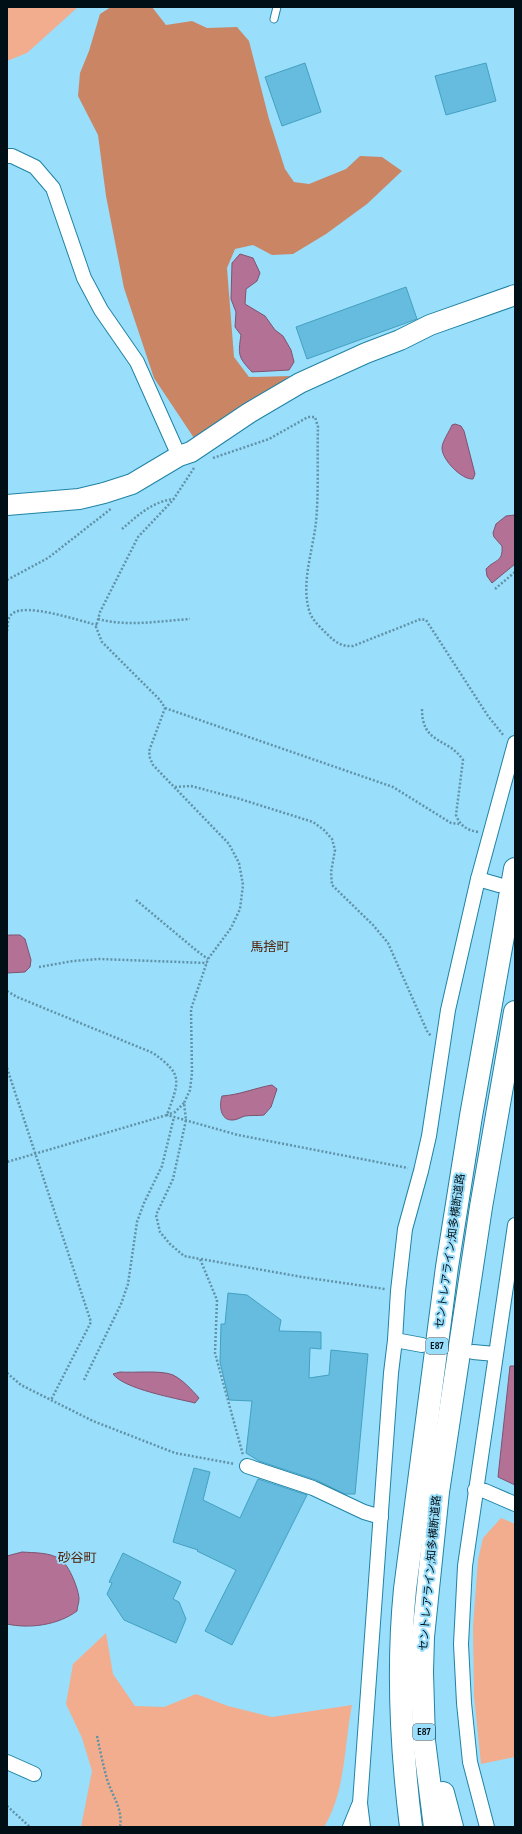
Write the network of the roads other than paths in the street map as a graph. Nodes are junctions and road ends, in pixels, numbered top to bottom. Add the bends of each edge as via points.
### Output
1 (277, 7) edge
2 (274, 19) dead end
3 (7, 156) edge
4 (515, 295) edge
5 (188, 456) junction
6 (7, 505) edge
7 (515, 743) edge
8 (515, 870) edge
9 (478, 879) junction
10 (499, 885) dead end
11 (515, 1012) edge
12 (515, 1225) edge
13 (395, 1340) junction
14 (422, 1345) dead end
15 (473, 1352) dead end
16 (495, 1354) junction
17 (247, 1466) road end
18 (475, 1490) junction
19 (515, 1504) edge
20 (380, 1517) junction
21 (405, 1589) junction
22 (423, 1637) junction
23 (7, 1762) edge
24 (34, 1774) dead end
25 (360, 1803) junction
26 (350, 1827) edge
27 (363, 1827) edge
28 (397, 1827) edge
29 (411, 1827) edge
30 (435, 1827) edge
31 (452, 1827) edge
32 (487, 1827) edge

1 - 2 lane
3 - 5 street via 35,167 52,188 84,278 101,310 137,362
4 - 5 street via 430,325 300,382 249,413
5 - 6 street via 132,484 104,493 78,499
7 - 9 street
8 - 21 highway, セントレアライン;知多横断道路 / E87 via 447,1267
9 - 10 street
9 - 13 street via 448,1010 429,1136 405,1229
11 - 22 highway, セントレアライン;知多横断道路 / E87 via 480,1207 438,1492
12 - 16 street
13 - 14 street
13 - 20 street
15 - 16 street
16 - 18 street
17 - 20 street via 313,1488
18 - 19 street via 485,1491
18 - 32 street via 465,1566 461,1644 470,1762
20 - 25 street
21 - 28 highway via 392,1604 390,1634 390,1750
21 - 29 highway, セントレアライン;知多横断道路 / E87 via 400,1636 400,1701
22 - 30 highway, セントレアライン;知多横断道路 / E87 via 424,1741
22 - 31 highway via 430,1650 434,1735 440,1779
23 - 24 street
25 - 26 street
25 - 27 street

